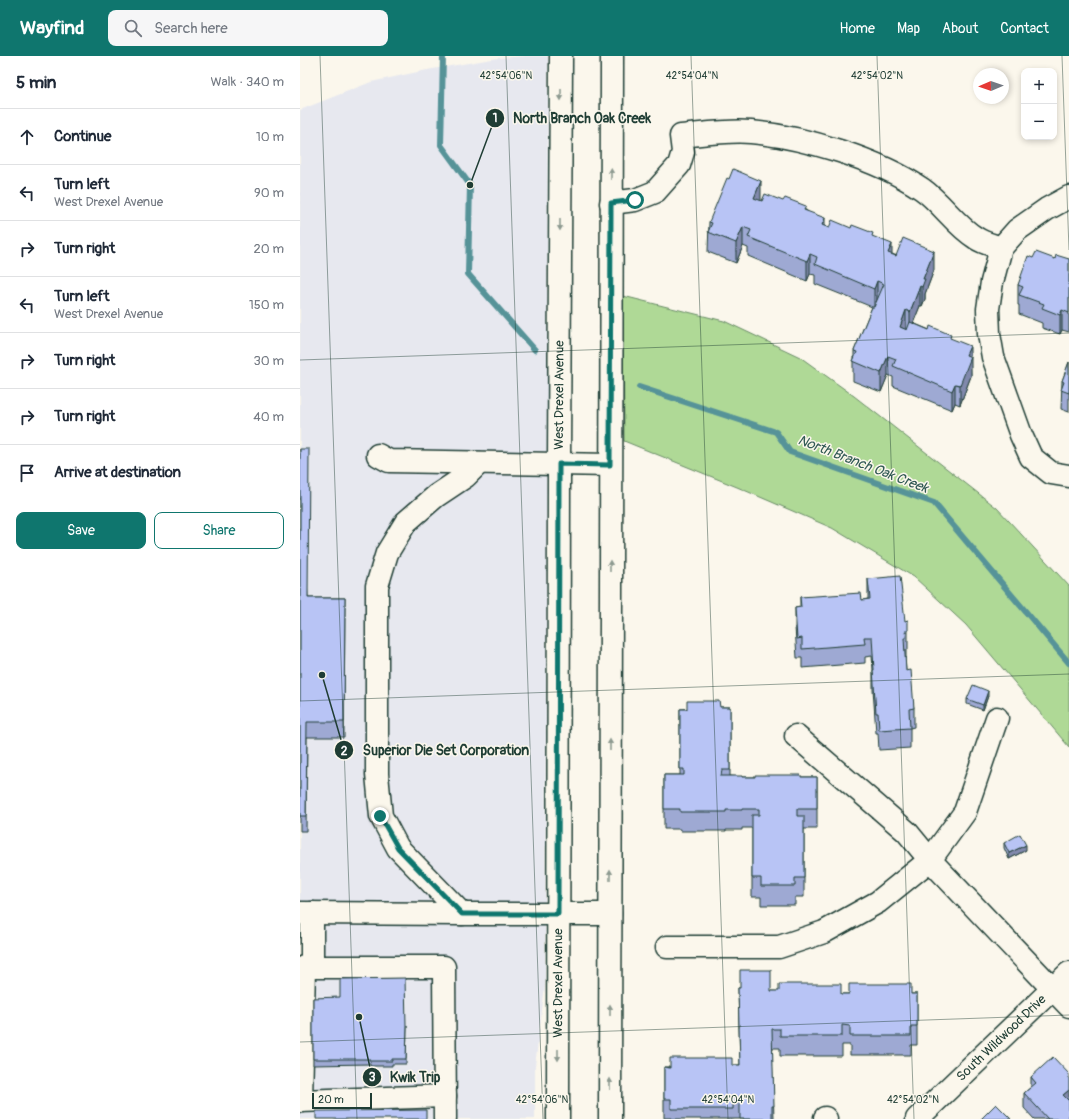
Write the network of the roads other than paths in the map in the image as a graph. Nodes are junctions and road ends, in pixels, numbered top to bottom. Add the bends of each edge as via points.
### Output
1 (561, 56) edge
2 (612, 56) edge
3 (1069, 197) edge
4 (611, 203) junction
5 (1001, 248) junction
6 (378, 455) dead end
7 (479, 463) junction
8 (559, 464) junction
9 (610, 465) junction
10 (1069, 476) edge
11 (996, 718) dead end
12 (796, 736) dead end
13 (930, 860) junction
14 (306, 913) edge
15 (462, 914) junction
16 (558, 914) junction
17 (610, 914) junction
18 (667, 947) dead end
19 (305, 967) edge
20 (1069, 973) edge
21 (1051, 989) junction
22 (1069, 1006) edge
23 (445, 1096) junction
24 (301, 1101) edge
25 (445, 1119) edge
26 (558, 1119) edge
27 (610, 1119) edge
28 (917, 1119) edge

1 -> 8 street, West Drexel Avenue
4 -> 2 street
3 - 5 street via 1017,230
4 - 5 street via 635,200 655,192 679,165 683,152 681,136 750,132 779,136 840,152 900,175 924,190 976,239
4 - 9 street
5 - 10 street via 988,309 993,357 1021,435 1032,457 1051,473
6 - 7 street via 389,461
7 - 8 street
7 - 15 street via 406,522 387,553 377,586 377,774 380,816 398,848
8 - 9 street
8 - 16 street, West Drexel Avenue
17 -> 9 street
11 - 13 street via 965,812
12 - 13 street via 907,832
13 - 18 street via 878,902 824,932 779,946
13 - 21 street
14 - 15 street
14 - 19 street
15 - 16 street
16 - 17 street
16 -> 26 street, West Drexel Avenue
27 -> 17 street
19 - 23 street via 444,967
19 - 24 street
20 - 21 street, South Wildwood Drive
21 - 22 street
21 - 28 street, South Wildwood Drive
23 - 24 street via 406,1107 335,1108
23 - 25 street

